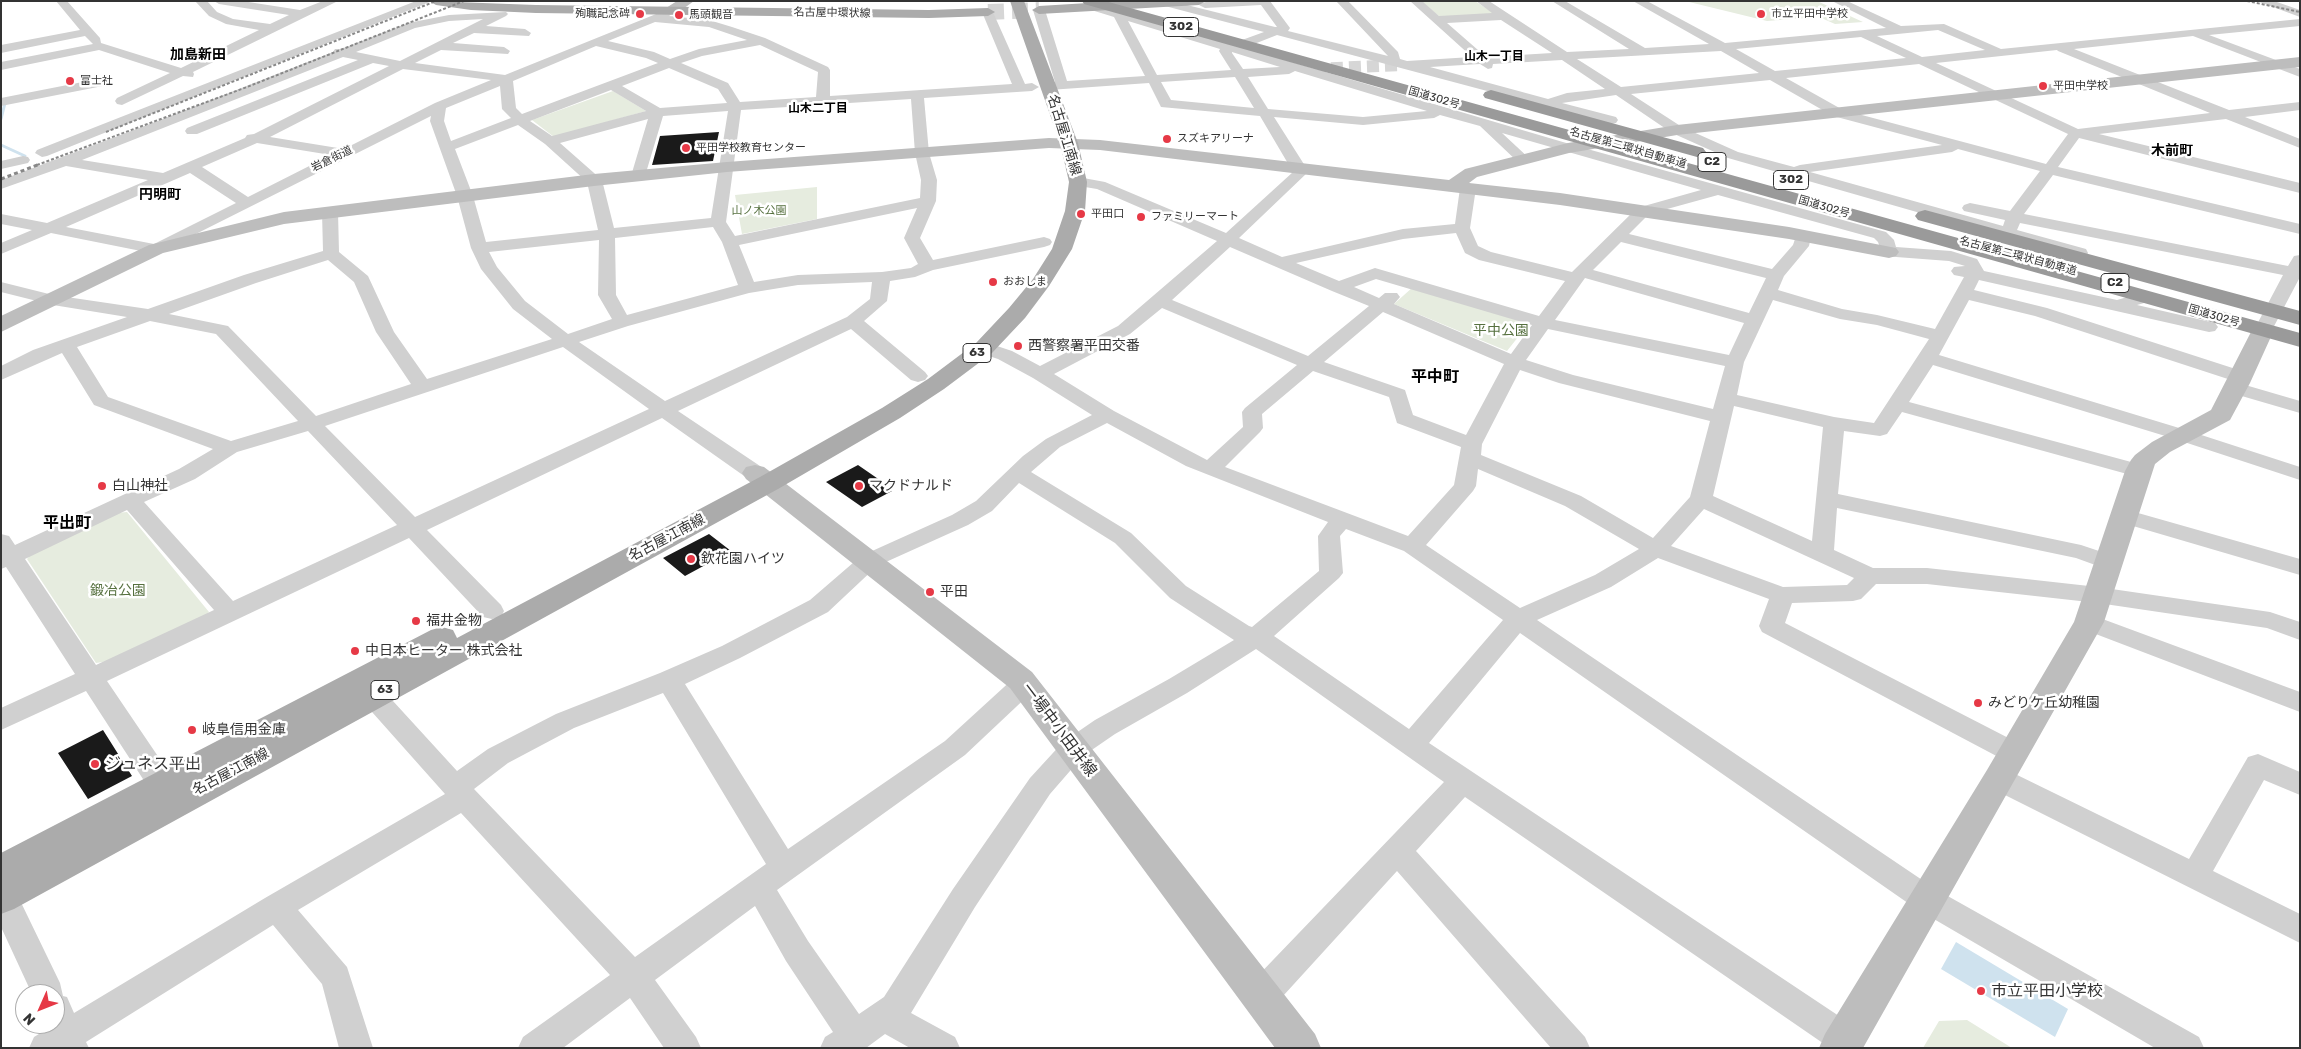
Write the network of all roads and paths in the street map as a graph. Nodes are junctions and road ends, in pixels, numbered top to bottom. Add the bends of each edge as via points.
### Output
1 (61, 1) edge
2 (200, 1) edge
3 (219, 1) edge
4 (333, 1) edge
5 (427, 1) edge
6 (436, 1) edge
7 (1070, 1) edge
8 (1134, 1) edge
9 (1264, 1) edge
10 (1341, 1) edge
11 (1415, 1) edge
12 (1481, 1) edge
13 (1557, 1) edge
14 (1638, 1) edge
15 (1837, 1) edge
16 (2262, 1) edge
17 (1095, 3) edge
18 (1199, 4) edge
19 (1008, 5) edge
20 (1162, 5) junction
21 (679, 6) edge
22 (1121, 8) edge
23 (1039, 10) joint
24 (305, 12) junction
25 (2300, 14) edge
26 (1504, 16) junction
27 (653, 18) junction
28 (1436, 20) junction
29 (2300, 22) edge
30 (271, 28) junction
31 (474, 29) junction
32 (1899, 29) junction
33 (88, 32) junction
34 (346, 32) junction
35 (525, 33) dead end
36 (1862, 33) junction
37 (2192, 33) junction
38 (1282, 37) junction
39 (761, 41) junction
40 (595, 42) junction
41 (100, 46) junction
42 (440, 46) junction
43 (308, 47) junction
44 (1723, 47) junction
45 (2060, 47) junction
46 (1232, 48) junction
47 (1, 49) edge
48 (504, 51) dead end
49 (1261, 51) junction
50 (343, 52) junction
51 (1644, 52) junction
52 (2002, 53) junction
53 (1566, 57) junction
54 (371, 59) junction
55 (1371, 59) junction
56 (1481, 60) junction
57 (1399, 61) junction
58 (1920, 61) junction
59 (2300, 62) edge
60 (670, 63) junction
61 (402, 65) junction
62 (2277, 65) junction
63 (1, 66) edge
64 (1303, 69) junction
65 (88, 70) dead end
66 (1495, 70) dead end
67 (181, 72) junction
68 (2300, 73) edge
69 (1238, 74) junction
70 (1774, 76) junction
71 (506, 79) junction
72 (1153, 79) junction
73 (1330, 79) junction
74 (2139, 79) junction
75 (1509, 80) dead end
76 (103, 82) junction
77 (216, 83) junction
78 (612, 85) junction
79 (1056, 86) junction
80 (1026, 88) junction
81 (1620, 91) junction
82 (1341, 93) dead end
83 (1996, 95) junction
84 (917, 96) junction
85 (1524, 96) junction
86 (122, 101) junction
87 (1, 102) edge
88 (823, 102) junction
89 (1548, 102) junction
90 (440, 106) junction
91 (1038, 106) dead end
92 (2300, 106) edge
93 (735, 107) junction
94 (1352, 107) dead end
95 (657, 112) junction
96 (1448, 112) junction
97 (140, 113) junction
98 (1838, 113) junction
99 (1265, 114) junction
100 (2228, 115) junction
101 (520, 120) junction
102 (1611, 120) dead end
103 (1363, 121) junction
104 (1481, 122) junction
105 (160, 125) junction
106 (1497, 127) junction
107 (192, 130) junction
108 (1677, 130) junction
109 (1550, 131) junction
110 (2076, 133) junction
111 (1054, 137) junction
112 (1631, 137) junction
113 (255, 139) junction
114 (550, 141) junction
115 (1593, 143) junction
116 (2300, 144) edge
117 (1962, 146) junction
118 (448, 147) junction
119 (1568, 148) junction
120 (922, 152) junction
121 (345, 153) junction
122 (1524, 160) junction
123 (63, 161) junction
124 (1, 167) edge
125 (190, 167) junction
126 (727, 167) junction
127 (1300, 169) junction
128 (2048, 169) junction
129 (1789, 171) junction
130 (638, 176) junction
131 (165, 178) junction
132 (594, 180) junction
133 (1078, 182) junction
134 (1715, 183) junction
135 (1, 185) edge
136 (1460, 188) junction
137 (2300, 188) edge
138 (465, 196) junction
139 (1866, 196) junction
140 (928, 201) junction
141 (245, 202) junction
142 (1643, 210) junction
143 (330, 212) junction
144 (2015, 215) junction
145 (1, 219) edge
146 (718, 222) junction
147 (51, 228) junction
148 (1462, 228) junction
149 (2300, 229) edge
150 (1931, 232) junction
151 (608, 234) junction
152 (1618, 236) junction
153 (1803, 236) junction
154 (2008, 238) junction
155 (1228, 240) junction
156 (730, 242) junction
157 (1044, 242) junction
158 (479, 248) junction
159 (1, 249) edge
160 (156, 249) junction
161 (1889, 252) junction
162 (331, 254) junction
163 (1282, 263) junction
164 (928, 266) junction
165 (2296, 266) edge
166 (2136, 273) junction
167 (1973, 274) junction
168 (1579, 275) junction
169 (882, 278) junction
170 (1410, 283) junction
171 (1772, 284) junction
172 (1, 287) edge
173 (1338, 287) junction
174 (748, 288) junction
175 (1963, 293) junction
176 (2145, 297) junction
177 (53, 300) junction
178 (1160, 301) junction
179 (1380, 305) junction
180 (2117, 305) junction
181 (149, 314) junction
182 (2300, 318) edge
183 (1755, 320) junction
184 (2268, 320) junction
185 (853, 321) junction
186 (622, 322) junction
187 (1544, 322) junction
188 (2300, 324) edge
189 (1, 325) edge
190 (2209, 327) dead end
191 (2300, 334) edge
192 (1940, 336) junction
193 (567, 340) junction
194 (2300, 340) edge
195 (66, 344) junction
196 (984, 348) junction
197 (1928, 358) junction
198 (1515, 362) junction
199 (1734, 362) junction
200 (1308, 363) junction
201 (1, 374) edge
202 (1040, 374) junction
203 (918, 376) junction
204 (2238, 383) junction
205 (423, 387) junction
206 (1896, 406) junction
207 (1722, 407) junction
208 (2300, 407) edge
209 (664, 409) junction
210 (1107, 415) junction
211 (313, 423) junction
212 (1834, 423) junction
213 (2182, 435) junction
214 (230, 448) junction
215 (1471, 451) junction
216 (1210, 469) junction
217 (2138, 470) junction
218 (1018, 473) junction
219 (2300, 474) edge
220 (762, 478) junction
221 (1828, 498) junction
222 (1701, 499) junction
223 (131, 500) junction
224 (2124, 516) junction
225 (1341, 519) junction
226 (413, 528) junction
227 (1412, 546) junction
228 (1656, 549) junction
229 (4, 553) edge
230 (1822, 554) junction
231 (869, 561) junction
232 (2109, 562) junction
233 (2300, 567) edge
234 (1870, 576) junction
235 (1781, 595) junction
236 (2093, 608) junction
237 (492, 611) junction
238 (231, 614) junction
239 (1518, 620) junction
240 (2300, 631) edge
241 (1257, 637) junction
242 (90, 678) junction
243 (669, 680) junction
244 (1024, 684) junction
245 (373, 696) junction
246 (2300, 702) edge
247 (1, 720) edge
248 (1412, 744) junction
249 (1073, 749) junction
250 (2007, 766) junction
251 (1463, 781) junction
252 (2300, 784) edge
253 (162, 785) junction
254 (459, 792) junction
255 (1398, 850) junction
256 (784, 868) junction
257 (2195, 876) junction
258 (759, 886) junction
259 (2, 889) edge
260 (1926, 899) junction
261 (276, 907) junction
262 (2300, 929) edge
263 (634, 978) junction
264 (44, 984) edge
265 (1261, 996) junction
266 (884, 1016) junction
267 (60, 1035) edge
268 (846, 1042) edge
269 (1842, 1043) edge
270 (356, 1048) edge
271 (535, 1048) edge
272 (684, 1048) edge
273 (942, 1048) edge
274 (1300, 1048) edge
275 (1574, 1048) edge
276 (2187, 1048) edge

1 - 33 street
2 - 30 street via 213,14 230,22
3 - 24 street
4 - 24 street
5 - 34 street
6 - 21 main road, 名古屋中環状線 via 536,9
7 - 19 main road, 名古屋中環状線
8 - 20 highway, 国道302号 / 302
9 - 18 street
9 - 38 street via 1284,28
10 - 57 street
11 - 28 street
12 - 26 street
13 - 51 street
14 - 44 street
15 - 32 street
16 - 25 street
17 - 20 main road
17 - 22 street
17 - 23 main road
17 - 49 highway, 302
17 - 150 highway, 名古屋第二環状自動車道 / C2
18 - 20 main road
18 - 38 street
19 - 21 main road, 名古屋中環状線 via 929,14
19 - 79 main road, 名古屋江南線 / 63
19 - 80 main road, 名古屋江南線
20 - 38 highway, 国道302号 / 302
21 - 27 street, 岩倉街道
22 - 46 street
22 - 72 street
22 - 154 highway, 名古屋第二環状自動車道 / C2
23 - 79 street
24 - 30 street
24 - 34 street
26 - 28 street
26 - 53 street
27 - 39 street via 709,24
27 - 40 street, 岩倉街道
28 - 56 street
29 - 37 street
30 - 67 street
31 - 35 street
31 - 42 street
31 - 50 street via 502,14 412,25
32 - 36 street
32 - 52 street via 1940,26
33 - 41 street
33 - 47 street
34 - 43 street
36 - 44 street
36 - 58 street
37 - 45 street
37 - 62 street
38 - 46 street
38 - 55 highway
38 - 112 highway, 国道302号 / 302
39 - 60 street
39 - 88 street via 824,70
40 - 60 street
40 - 71 street, 岩倉街道
41 - 63 street
41 - 67 street
42 - 48 street
42 - 61 street
43 - 50 street
43 - 77 street
44 - 51 street
44 - 70 street
45 - 52 street
45 - 74 street
46 - 64 street
46 - 69 street via 1225,51
49 - 109 highway, 国道302号 / 302
49 - 150 highway via 1426,101 1663,166
50 - 54 street
50 - 105 street
51 - 53 street
52 - 58 street
53 - 56 street
53 - 81 street
54 - 61 street
54 - 107 street
55 - 57 street
55 - 154 highway
56 - 57 street
56 - 66 street
57 - 85 street
58 - 70 street
58 - 83 street
59 - 62 street
60 - 78 street
60 - 93 street via 723,86
61 - 71 street
61 - 113 street
62 - 68 street
62 - 74 street
64 - 69 street
64 - 73 street
65 - 76 street
67 - 77 street
67 - 86 street
69 - 72 street
69 - 99 street
70 - 81 street
70 - 98 street
71 - 90 street, 岩倉街道
71 - 101 street via 510,109
72 - 79 street
72 - 99 street via 1166,104
73 - 82 street
73 - 96 street
74 - 83 street
74 - 100 street
75 - 85 street via 1526,92
76 - 86 street
76 - 87 street
77 - 97 street
78 - 95 street
78 - 101 street
79 - 111 main road, 名古屋江南線 / 63
80 - 84 street
80 - 91 main road, 名古屋江南線
81 - 89 street
81 - 108 street
83 - 98 street
83 - 110 street
84 - 88 street
84 - 120 street
85 - 89 street
86 - 97 street
88 - 93 street
89 - 102 street
90 - 118 street via 438,120
90 - 121 street, 岩倉街道
92 - 100 street
93 - 95 street
93 - 126 street
94 - 103 street
95 - 114 street
95 - 130 street
96 - 103 street
96 - 104 street
97 - 124 street
98 - 108 street
98 - 117 street
99 - 103 street
99 - 127 street
100 - 110 street
100 - 116 street
101 - 114 street
101 - 118 street
104 - 106 street
104 - 122 street
105 - 107 street
105 - 123 street
106 - 109 street
106 - 119 street
107 - 113 street
108 - 112 street
108 - 129 street via 1733,155
109 - 115 highway, 国道302号 / 302
110 - 128 street
110 - 137 street
111 - 120 street
111 - 127 street
111 - 133 main road, 名古屋江南線 / 63
111 - 157 main road, 名古屋江南線 / 63 via 1060,180 1056,210
112 - 115 street
112 - 139 highway, 国道302号 / 302
113 - 121 street
113 - 125 street
114 - 132 street
115 - 119 street
115 - 134 highway, 国道302号 / 302
117 - 128 street
117 - 129 street
118 - 138 street
119 - 122 street
119 - 134 street
120 - 126 street
120 - 140 street via 929,180
121 - 141 street, 岩倉街道
122 - 136 street via 1471,173
123 - 131 street
123 - 135 street
125 - 131 street
125 - 141 street
126 - 130 street
126 - 146 street
127 - 136 street
127 - 155 street via 1300,173
128 - 144 street
128 - 149 street
129 - 139 street
130 - 132 street
131 - 147 street
132 - 138 street
132 - 151 street
133 - 155 street via 1100,185
133 - 196 main road, 名古屋江南線 / 63 via 1075,211 1062,249 1042,282
134 - 142 street
134 - 161 street via 1880,235 1886,240
134 - 176 highway, 国道302号 / 302
136 - 142 street
136 - 148 street
138 - 143 street
138 - 158 street
139 - 144 street
139 - 154 street via 1903,202
139 - 166 highway, 国道302号 / 302
140 - 156 street
140 - 164 street via 912,238
141 - 160 street, 岩倉街道
142 - 152 street
142 - 153 street
143 - 160 street via 284,218
143 - 162 street
144 - 154 street
144 - 165 street
145 - 147 street
146 - 151 street
146 - 156 street
147 - 159 street
147 - 160 street
148 - 163 street via 1403,234
148 - 168 street via 1471,249 1485,256
150 - 191 highway, 名古屋第二環状自動車道 / C2
151 - 158 street
151 - 186 street via 606,295
152 - 168 street
152 - 171 street
153 - 161 street
153 - 171 street via 1801,246
154 - 166 street via 2114,262
154 - 188 highway, 名古屋第二環状自動車道 / C2
155 - 163 street
155 - 178 street
156 - 174 street
157 - 164 street
157 - 203 main road, 名古屋江南線 / 63 via 1022,278 998,308 965,340
158 - 193 street via 489,269 519,305
160 - 177 street, 岩倉街道
161 - 167 street
162 - 181 street
162 - 205 street via 362,280 385,332
163 - 173 street
164 - 169 street via 915,272
165 - 184 street
166 - 184 highway, 国道302号 / 302
167 - 175 street
167 - 180 street
168 - 183 street
168 - 187 street
169 - 174 street via 798,280
169 - 185 street via 878,300
170 - 173 street via 1375,273
170 - 179 street
170 - 187 street
171 - 183 street
171 - 192 street via 1840,314
172 - 177 street
173 - 179 street
174 - 186 street
175 - 192 street
175 - 204 street via 2041,312
176 - 180 street
176 - 184 highway, 国道302号 / 302
177 - 181 street
177 - 189 street, 岩倉街道
178 - 200 street
178 - 202 street via 1124,330
179 - 198 street
179 - 200 street
180 - 190 street
181 - 195 street
181 - 211 street via 222,330
182 - 184 highway, 国道302号 / 302
183 - 199 street
184 - 194 highway, 国道302号 / 302
184 - 204 street
185 - 203 street
185 - 209 street
186 - 193 street
187 - 198 street
187 - 199 street
192 - 197 street
193 - 205 street
193 - 209 street
195 - 201 street
195 - 214 street via 101,401
196 - 202 street
196 - 220 main road, 名古屋江南線 / 63 via 891,413
197 - 206 street
197 - 213 street
198 - 207 street via 1566,379
198 - 215 street
199 - 207 street
200 - 215 street via 1398,394 1404,419
200 - 216 street via 1252,412 1253,428
202 - 210 street
203 - 220 main road, 名古屋江南線 / 63
204 - 208 street
204 - 213 street via 2221,415
205 - 211 street
206 - 212 street via 1880,430
206 - 217 street
207 - 212 street
207 - 222 street
209 - 220 street
209 - 226 street
210 - 216 street
210 - 218 street via 1052,443
211 - 214 street
211 - 226 street
212 - 221 street
213 - 217 street via 2144,460
213 - 219 street
214 - 223 street via 187,474
215 - 227 street via 1465,486
215 - 228 street via 1573,501
216 - 225 street
217 - 224 street
218 - 231 street via 984,506
218 - 241 street via 1122,538 1178,592 1241,633
220 - 231 street, 一場中小田井線
220 - 237 main road, 名古屋江南線 / 63
220 - 245 main road, 名古屋江南線 / 63
221 - 230 street
221 - 232 street via 2081,552
222 - 228 street
222 - 230 street
223 - 229 street
223 - 238 street
224 - 232 street
224 - 233 street
225 - 227 street
225 - 241 street via 1330,536 1331,573
226 - 237 street
226 - 238 street
227 - 239 street
228 - 235 street
228 - 239 street via 1603,581
229 - 242 street
230 - 234 street
231 - 243 street via 819,606
231 - 244 street, 一場中小田井線
232 - 236 street
234 - 235 street via 1853,593
234 - 236 street via 1927,576
235 - 250 street via 1771,626
236 - 240 street via 2270,620
236 - 246 street
236 - 250 street
237 - 253 main road, 名古屋江南線 / 63
238 - 242 street
239 - 248 street
239 - 260 street
241 - 248 street
241 - 249 street
242 - 247 street
242 - 253 street
243 - 254 street via 565,721 498,756
243 - 256 street
244 - 249 street, 一場中小田井線
244 - 256 street via 955,748
245 - 254 street
245 - 259 main road, 名古屋江南線 / 63
248 - 251 street
249 - 265 street, 一場中小田井線
249 - 266 street via 1040,786 964,898 896,1008
250 - 257 street
250 - 260 street
251 - 255 street
251 - 269 street
252 - 257 street via 2258,765
253 - 259 main road, 名古屋江南線 / 63
254 - 261 street
254 - 263 street
255 - 265 street
255 - 275 street
256 - 258 street
257 - 262 street
258 - 263 street
258 - 268 street
259 - 264 street
260 - 269 street
260 - 276 street
261 - 267 street
261 - 270 street via 336,977
263 - 271 street
263 - 272 street
265 - 274 street, 一場中小田井線
266 - 268 street
266 - 273 street

